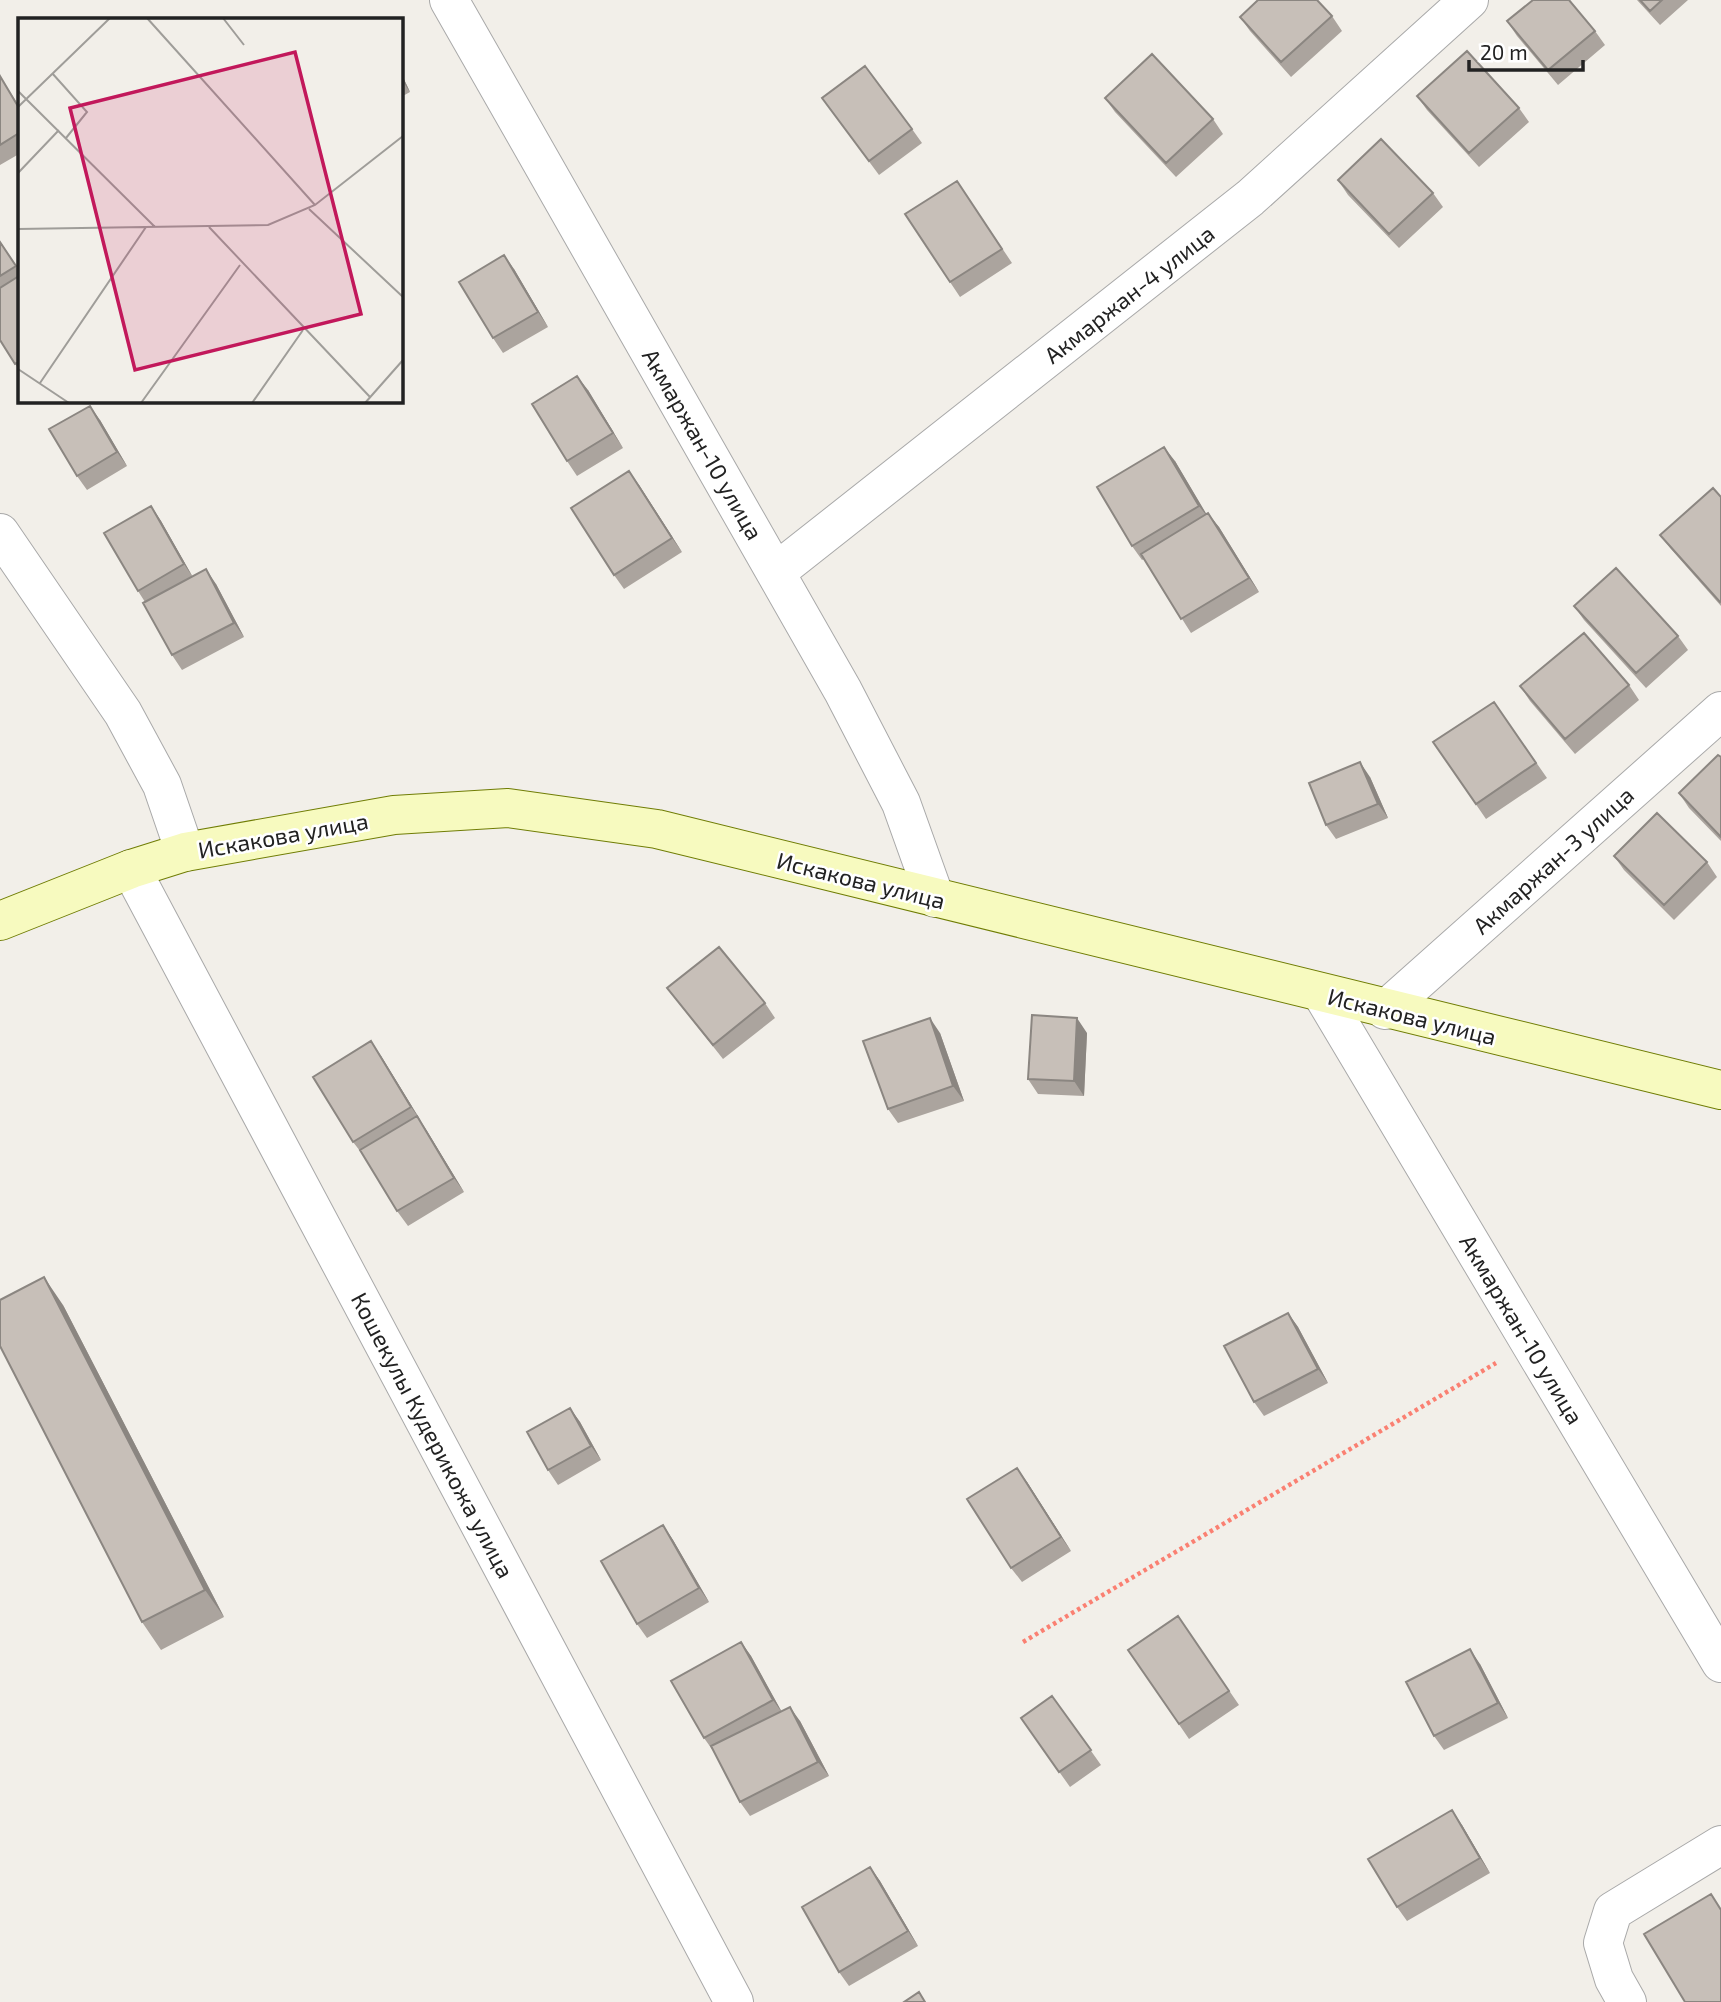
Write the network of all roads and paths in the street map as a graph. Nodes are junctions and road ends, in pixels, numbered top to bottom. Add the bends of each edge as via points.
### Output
1 (449, 0) edge
2 (1469, 0) edge
3 (0, 533) edge
4 (776, 572) junction
5 (1721, 711) edge
6 (186, 852) junction
7 (131, 869) junction
8 (936, 898) junction
9 (0, 921) edge
10 (1322, 994) junction
11 (1385, 1010) junction
12 (1721, 1090) edge
13 (1530, 1343) junction
14 (1023, 1642) dead end
15 (1721, 1663) edge
16 (1721, 1845) edge
17 (734, 2002) edge
18 (1627, 2002) edge

1 - 4 street, Акмаржан-10 улица
2 - 4 street, Акмаржан-4 улица via 1250,198
3 - 6 street via 123,713 162,785
4 - 8 street, Акмаржан-10 улица via 901,803
5 - 11 street, Акмаржан-3 улица
6 - 7 street, Искакова улица
6 - 8 street, Искакова улица via 394,815 508,808 657,829
7 - 9 street, Искакова улица
7 - 17 street, Кошекулы Кудерикожа улица
8 - 10 street, Искакова улица
10 - 11 street, Искакова улица
10 - 13 street, Акмаржан-10 улица
11 - 12 street, Искакова улица
13 - 14 path
13 - 15 street, Акмаржан-10 улица
16 - 18 street via 1614,1911 1603,1943

